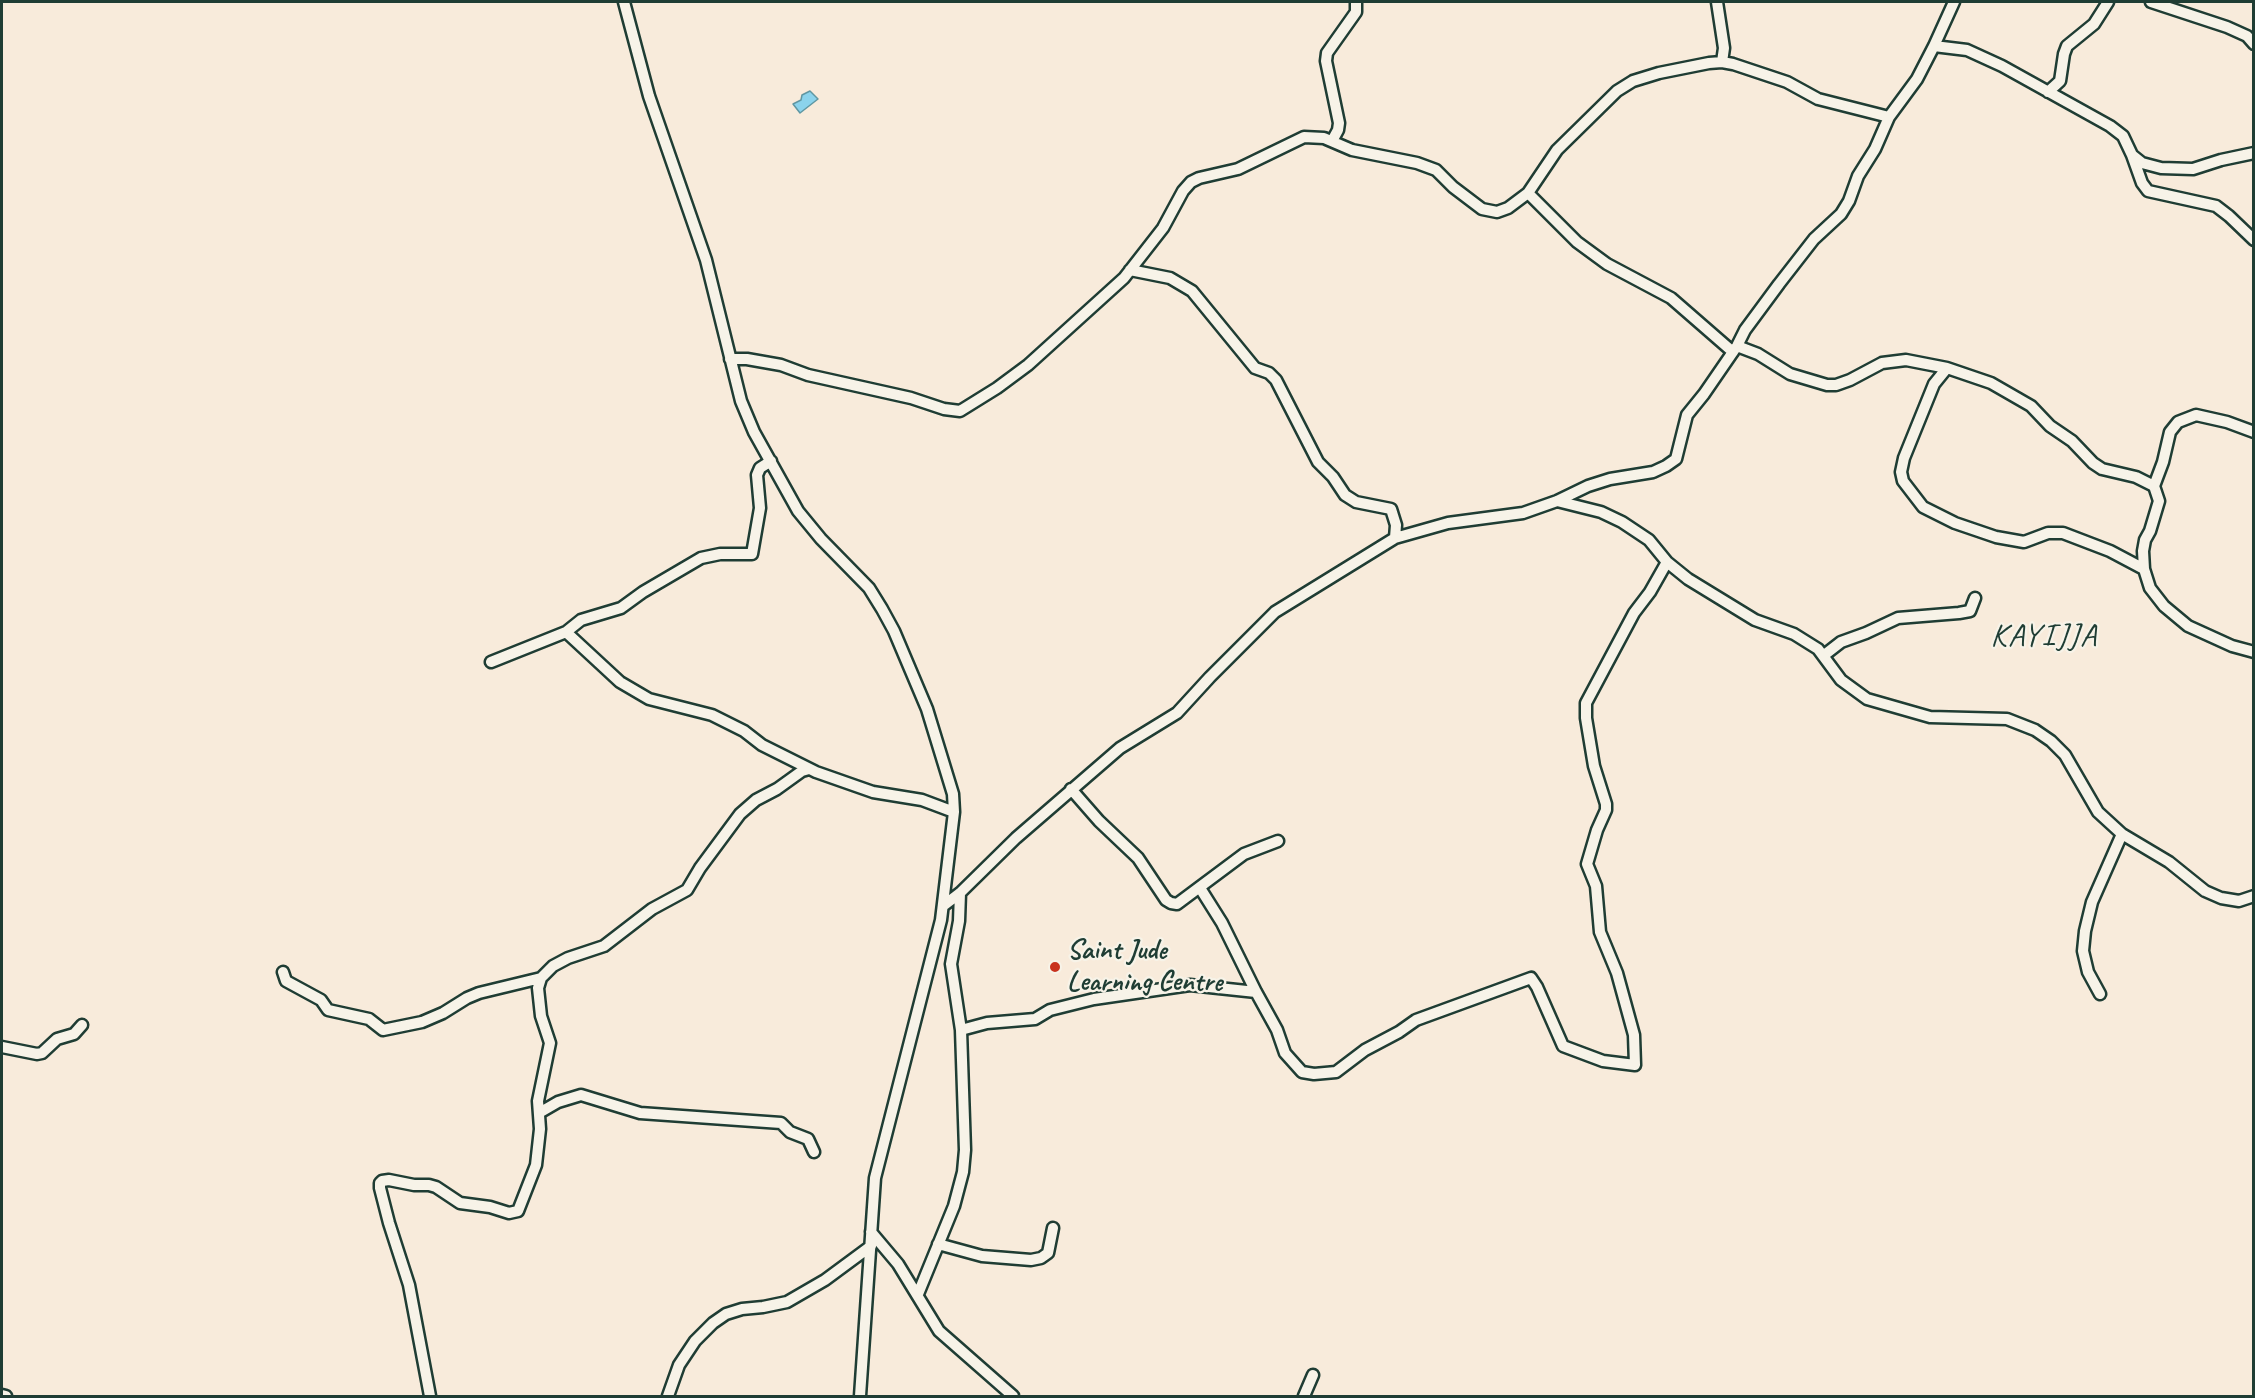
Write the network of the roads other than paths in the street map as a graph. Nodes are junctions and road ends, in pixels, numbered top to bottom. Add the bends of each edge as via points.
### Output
1 (624, 2) edge
2 (1356, 2) edge
3 (1717, 2) edge
4 (1954, 2) edge
5 (2108, 2) edge
6 (2151, 2) edge
7 (2253, 44) edge
8 (1934, 46) junction
9 (1722, 62) junction
10 (2048, 92) junction
11 (1889, 117) junction
12 (1332, 141) junction
13 (2252, 150) edge
14 (2132, 155) junction
15 (1528, 193) junction
16 (2253, 240) edge
17 (1130, 270) junction
18 (1735, 349) junction
19 (730, 359) junction
20 (1947, 368) junction
21 (2253, 432) edge
22 (771, 461) junction
23 (2154, 486) junction
24 (1557, 501) junction
25 (1395, 538) junction
26 (1666, 562) junction
27 (2144, 569) junction
28 (1975, 598) dead end
29 (566, 632) junction
30 (2253, 652) edge
31 (1823, 656) junction
32 (491, 662) dead end
33 (809, 769) junction
34 (1071, 789) junction
35 (954, 812) junction
36 (2122, 834) junction
37 (1278, 841) dead end
38 (1200, 888) junction
39 (960, 893) junction
40 (2253, 896) edge
41 (942, 906) junction
42 (283, 972) dead end
43 (541, 978) junction
44 (1256, 992) junction
45 (2100, 993) dead end
46 (82, 1025) dead end
47 (962, 1030) junction
48 (2, 1047) edge
49 (539, 1113) junction
50 (814, 1152) dead end
51 (1053, 1228) dead end
52 (871, 1232) junction
53 (938, 1244) junction
54 (871, 1245) junction
55 (918, 1294) junction
56 (1313, 1375) dead end
57 (2, 1395) edge
58 (6, 1396) edge
59 (430, 1396) edge
60 (668, 1396) edge
61 (860, 1396) edge
62 (1013, 1396) edge
63 (1304, 1396) edge

1 - 19 street via 649,96 706,260
2 - 12 street via 1356,12 1327,53 1339,123
3 - 9 street via 1724,48
4 - 8 street
5 - 10 street via 2094,24 2067,46 2060,81
6 - 7 street via 2227,27 2247,36
8 - 10 street via 1967,50
8 - 11 street via 1917,79
9 - 11 street via 1767,74 1818,99
9 - 15 street via 1659,73 1617,91 1557,150
10 - 14 street via 2110,126 2122,136
11 - 18 street via 1841,214 1814,239
12 - 15 street via 1352,150 1436,170 1489,212 1508,208
12 - 17 street via 1304,137 1238,169 1191,182 1170,220
13 - 14 street via 2193,169 2142,163
14 - 16 street via 2148,191 2216,206
15 - 18 street via 1578,242 1607,264 1671,298
17 - 19 street via 1028,365 960,411 781,365
17 - 25 street via 1170,278 1192,291 1255,368 1276,380 1318,462 1345,495 1356,502 1391,509
18 - 20 street via 1758,354 1790,374 1827,386 1892,361
18 - 24 street via 1688,415 1676,459 1653,472 1610,479
19 - 22 street via 741,401
20 - 23 street via 1991,383 2031,406 2102,469
20 - 27 street via 1934,384 1901,471 1923,507 1996,537 2024,542 2048,533 2063,533
21 - 23 street via 2227,422 2187,417 2170,432
22 - 29 street via 756,475 760,508 752,554 701,558 621,608 581,620
22 - 35 street via 798,511 869,588 894,631 927,709 949,777
23 - 27 street via 2159,501 2145,540
24 - 25 street via 1523,513 1448,523
24 - 26 street via 1601,512 1622,522 1649,540
25 - 34 street via 1275,612 1177,713 1120,748
26 - 31 street via 1732,607 1794,634
26 - 44 street via 1586,703 1594,766 1606,804 1587,864 1596,886 1600,932 1617,973 1634,1035 1635,1065 1603,1061 1563,1046 1530,978 1416,1020 1336,1072 1308,1074 1285,1053
27 - 30 street via 2150,588 2188,626
28 - 31 street via 1970,611 1898,618 1841,642
29 - 32 street
29 - 33 street via 620,682 648,699 712,716
31 - 36 street via 1841,680 1867,699 1930,717 2007,719 2035,730 2065,755 2098,812
33 - 35 street via 873,792 922,800
33 - 43 street via 740,814 687,890 652,909 604,945 568,958
34 - 38 street via 1138,858 1166,900 1177,904
34 - 39 street
35 - 41 street
36 - 40 street via 2169,862 2205,891 2238,901
36 - 45 street via 2092,902 2085,931 2083,951 2088,972
37 - 38 street via 1244,854
38 - 44 street via 1222,922
39 - 41 street
39 - 47 street via 960,921 951,964
41 - 52 street via 875,1178
42 - 43 street via 286,981 321,1000 328,1010 369,1019 383,1030 422,1022 479,993
43 - 49 street via 541,1016 550,1043
44 - 47 street via 1190,984 1094,999 1050,1010 1035,1019 987,1023
46 - 48 street via 42,1053
47 - 53 street via 963,1172
49 - 50 street via 581,1095 640,1113 781,1123 790,1132 808,1139
49 - 59 street via 536,1164 514,1213 460,1203 429,1185 389,1180 381,1183 409,1285
51 - 53 street via 1048,1253 1031,1260 982,1256
52 - 54 street
52 - 55 street
53 - 55 street
54 - 60 street via 825,1280 787,1302 742,1309 713,1323 679,1365
54 - 61 street
55 - 62 street via 939,1331
56 - 63 street
57 - 58 street

